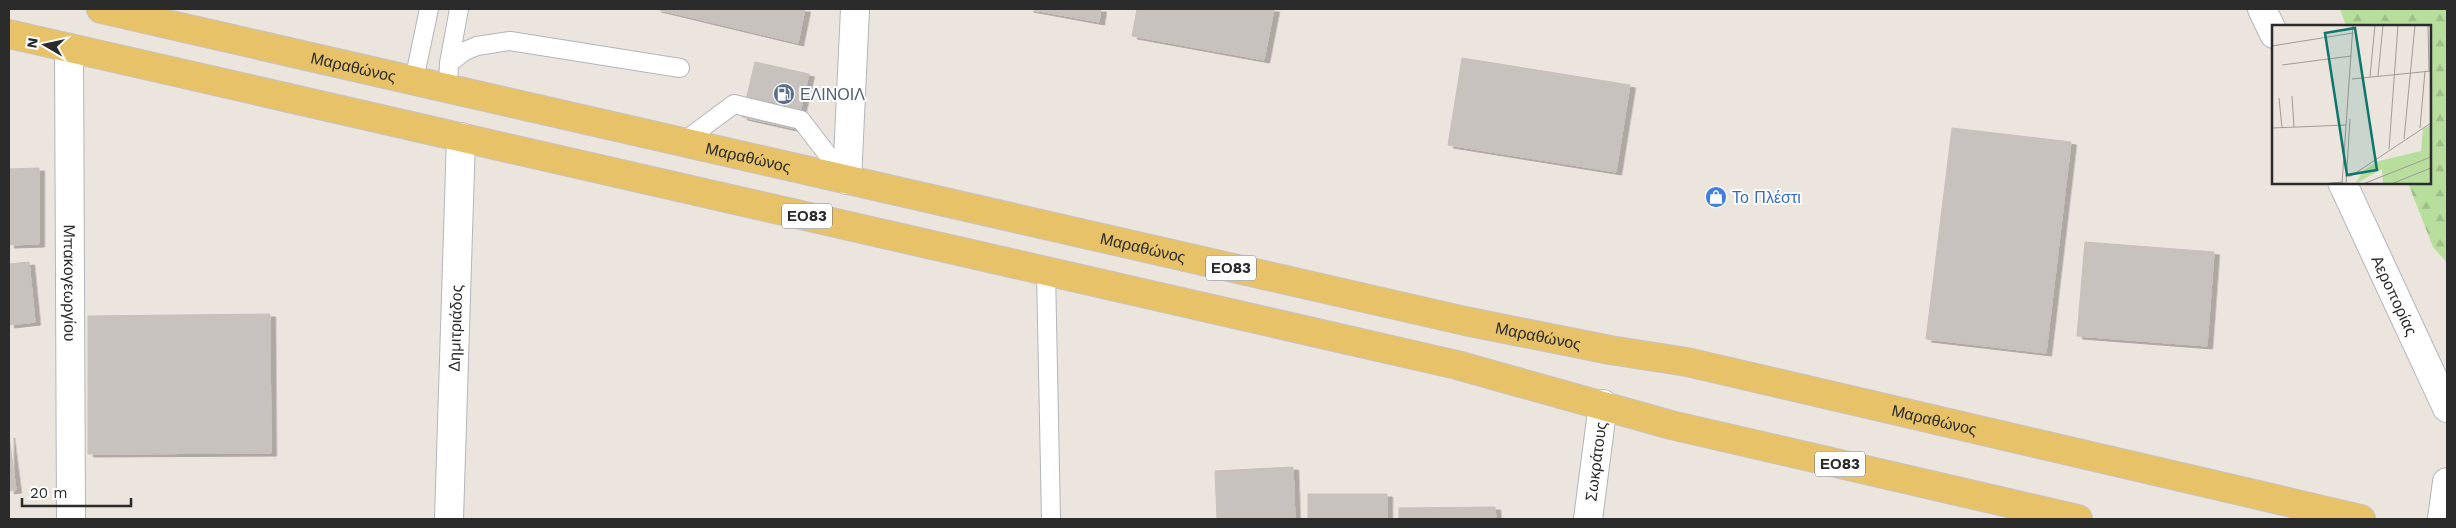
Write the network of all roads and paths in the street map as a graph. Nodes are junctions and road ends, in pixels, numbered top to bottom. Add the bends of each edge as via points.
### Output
1 (102, 9) edge
2 (429, 9) edge
3 (460, 9) edge
4 (855, 9) edge
5 (2262, 9) edge
6 (2272, 30) edge
7 (9, 34) edge
8 (69, 48) junction
9 (680, 68) dead end
10 (448, 76) junction
11 (414, 80) junction
12 (461, 137) junction
13 (683, 142) junction
14 (847, 180) junction
15 (2343, 184) edge
16 (1046, 271) junction
17 (1603, 404) junction
18 (2447, 408) edge
19 (2447, 482) edge
20 (71, 519) edge
21 (449, 519) edge
22 (1051, 519) edge
23 (1588, 519) edge
24 (2078, 519) edge
25 (2361, 519) edge
26 (2442, 519) edge

1 - 11 main road, Μαραθώνος / ΕΟ83
2 - 11 lane
3 - 10 lane
4 - 14 street
5 - 6 street
7 - 8 main road, ΕΟ83
8 - 12 main road, ΕΟ83
8 - 20 street, Μπακογεωργίου
9 - 10 lane via 510,42 477,46 465,51
10 - 11 main road, Μαραθώνος / ΕΟ83
10 - 13 main road, Μαραθώνος / ΕΟ83
12 - 16 main road, ΕΟ83
12 - 21 street, Δημιτριάδος
13 - 14 main road, Μαραθώνος / ΕΟ83
13 - 14 lane via 734,104 801,120
14 - 25 main road, Μαραθώνος / ΕΟ83 via 1465,321 1687,362
15 - 18 street, Αεροπορίας
16 - 17 main road, ΕΟ83 via 1457,365
16 - 22 lane
17 - 23 street, Σωκράτους
17 - 24 main road, ΕΟ83 via 1671,424
19 - 26 street

